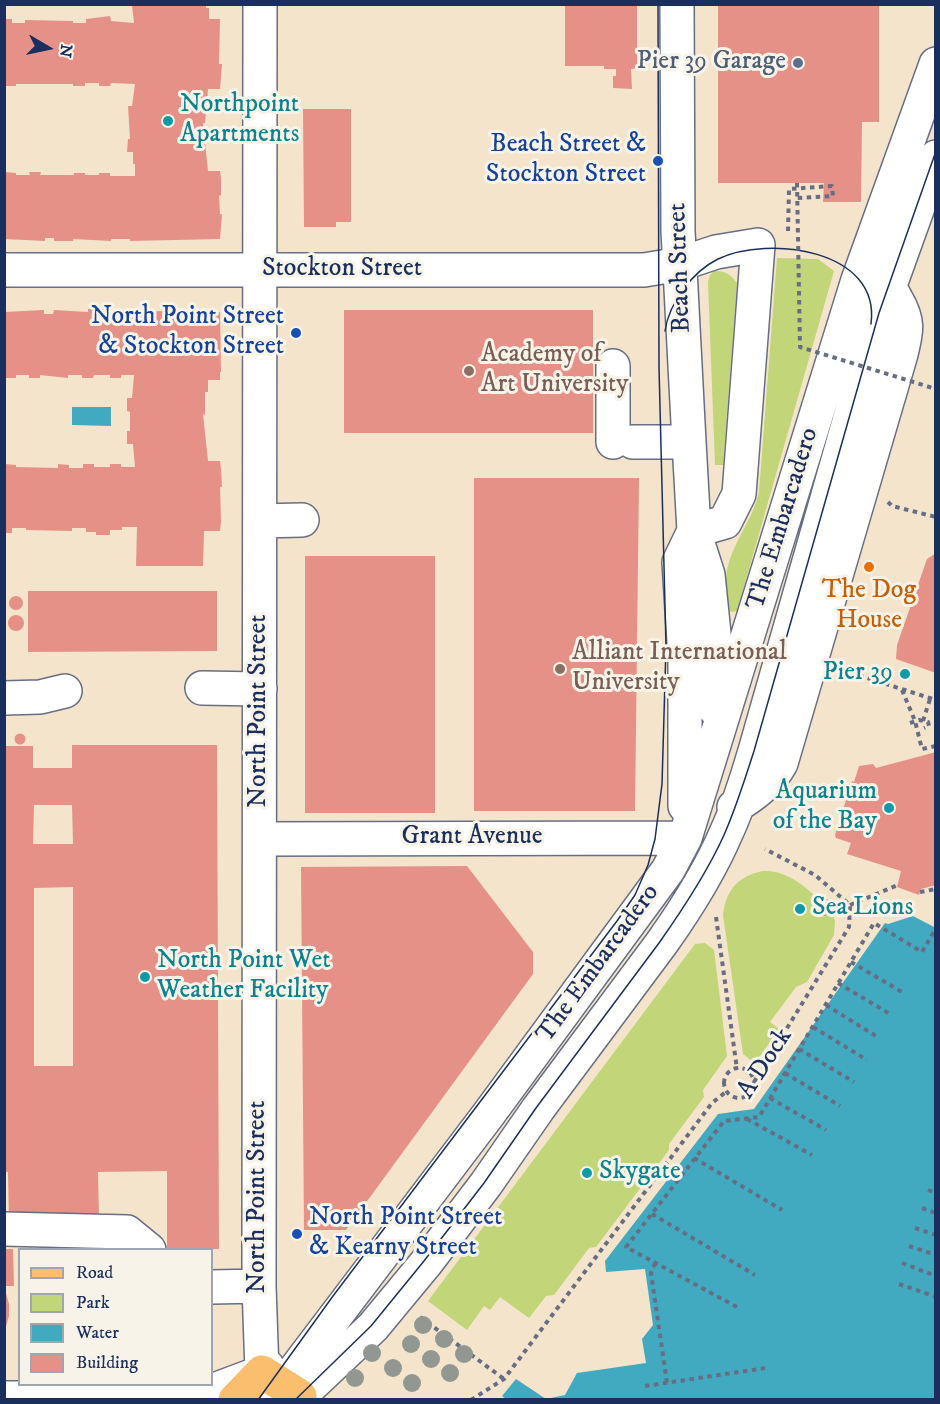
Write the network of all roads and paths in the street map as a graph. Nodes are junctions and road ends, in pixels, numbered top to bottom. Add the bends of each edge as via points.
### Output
1 (260, 4) edge
2 (677, 4) edge
3 (936, 64) edge
4 (936, 157) edge
5 (797, 183) dead end
6 (797, 198) junction
7 (788, 231) dead end
8 (680, 264) junction
9 (862, 269) junction
10 (4, 270) edge
11 (260, 270) junction
12 (889, 286) junction
13 (614, 366) dead end
14 (936, 389) edge
15 (689, 442) junction
16 (302, 520) dead end
17 (260, 521) junction
18 (694, 531) junction
19 (842, 670) dead end
20 (202, 688) dead end
21 (260, 688) junction
22 (902, 689) junction
23 (65, 691) dead end
24 (4, 698) edge
25 (933, 699) edge
26 (923, 721) junction
27 (912, 722) junction
28 (924, 728) dead end
29 (714, 744) junction
30 (936, 746) edge
31 (738, 805) junction
32 (685, 838) junction
33 (260, 839) junction
34 (765, 849) dead end
35 (898, 885) dead end
36 (936, 889) edge
37 (920, 892) dead end
38 (850, 904) junction
39 (716, 916) dead end
40 (936, 928) edge
41 (851, 962) junction
42 (838, 983) junction
43 (902, 992) dead end
44 (826, 1005) junction
45 (890, 1014) dead end
46 (813, 1027) junction
47 (879, 1038) dead end
48 (799, 1049) junction
49 (867, 1060) dead end
50 (737, 1069) junction
51 (785, 1073) junction
52 (754, 1082) junction
53 (854, 1082) dead end
54 (727, 1091) junction
55 (770, 1098) junction
56 (840, 1106) dead end
57 (747, 1118) junction
58 (826, 1130) dead end
59 (812, 1155) dead end
60 (694, 1158) junction
61 (928, 1190) dead end
62 (936, 1193) edge
63 (922, 1208) dead end
64 (782, 1210) dead end
65 (936, 1213) edge
66 (652, 1214) junction
67 (915, 1228) dead end
68 (4, 1229) edge
69 (936, 1235) edge
70 (909, 1246) dead end
71 (147, 1248) edge
72 (936, 1255) edge
73 (655, 1263) junction
74 (902, 1263) dead end
75 (755, 1275) dead end
76 (936, 1276) edge
77 (899, 1284) dead end
78 (259, 1286) junction
79 (213, 1287) edge
80 (936, 1297) edge
81 (345, 1305) junction
82 (736, 1307) dead end
83 (414, 1312) dead end
84 (766, 1368) dead end
85 (504, 1379) junction
86 (667, 1383) junction
87 (645, 1386) dead end
88 (286, 1392) edge
89 (4, 1398) edge
90 (235, 1400) edge
91 (471, 1400) edge

1 - 11 street, North Point Street
2 - 8 street, Beach Street
3 - 9 street, The Embarcadero
4 - 12 street
5 - 6 path, bridge
6 - 7 path via 833,196 832,186 789,189
6 - 14 path, bridge via 800,347
8 - 11 street, Stockton Street via 644,270
8 - 15 street, Beach Street
8 - 18 street, Stockton Street via 716,252 758,245 739,494 725,522
9 - 12 street
9 - 29 street, The Embarcadero
10 - 11 street, Stockton Street
11 - 17 street, North Point Street
12 - 31 street
13 - 15 street via 623,442
15 - 18 street, Beach Street
16 - 17 street
17 - 21 street, North Point Street
18 - 29 street via 708,575 714,634
18 - 32 street via 679,562 685,658
19 - 22 path
20 - 21 street
21 - 33 street, North Point Street
22 - 25 path
22 - 27 path
23 - 24 street via 40,697
25 - 26 path
26 - 27 path
26 - 28 path via 929,726
27 - 30 path via 922,749
29 - 32 street, The Embarcadero
31 - 32 street
31 - 88 street via 715,856 679,919 426,1263 373,1327
32 - 33 street, Grant Avenue
32 - 81 street, The Embarcadero via 668,870
33 - 78 street, North Point Street
34 - 38 path via 815,874
35 - 38 path
36 - 37 path
38 - 52 path via 849,927
39 - 50 path
40 - 41 path, A Dock via 922,952 874,923
41 - 42 path, A Dock
41 - 43 path
42 - 44 path, A Dock
42 - 45 path
44 - 46 path, A Dock
44 - 47 path
46 - 48 path, A Dock
46 - 49 path
48 - 51 path, A Dock
48 - 53 path
50 - 52 path via 746,1070
50 - 54 path via 726,1077
51 - 55 path, A Dock
51 - 56 path
52 - 54 path via 752,1091 744,1097 734,1097
54 - 85 path via 712,1102
55 - 57 path, A Dock via 759,1117
55 - 58 path
57 - 59 path
57 - 60 path, A Dock via 724,1120
60 - 64 path
60 - 66 path, A Dock
61 - 62 path
63 - 65 path
66 - 73 path, A Dock via 626,1247
66 - 75 path
67 - 69 path
68 - 71 street via 127,1232
70 - 72 path
73 - 82 path, A Dock
73 - 86 path via 651,1273
74 - 76 path
77 - 80 path
78 - 79 street
78 - 88 street, North Point Street
81 - 88 street, The Embarcadero
81 - 88 street, The Embarcadero via 318,1317
83 - 85 path
84 - 86 path
85 - 91 path
86 - 87 path
88 - 89 street via 193,1398
88 - 90 main road, The Embarcadero

